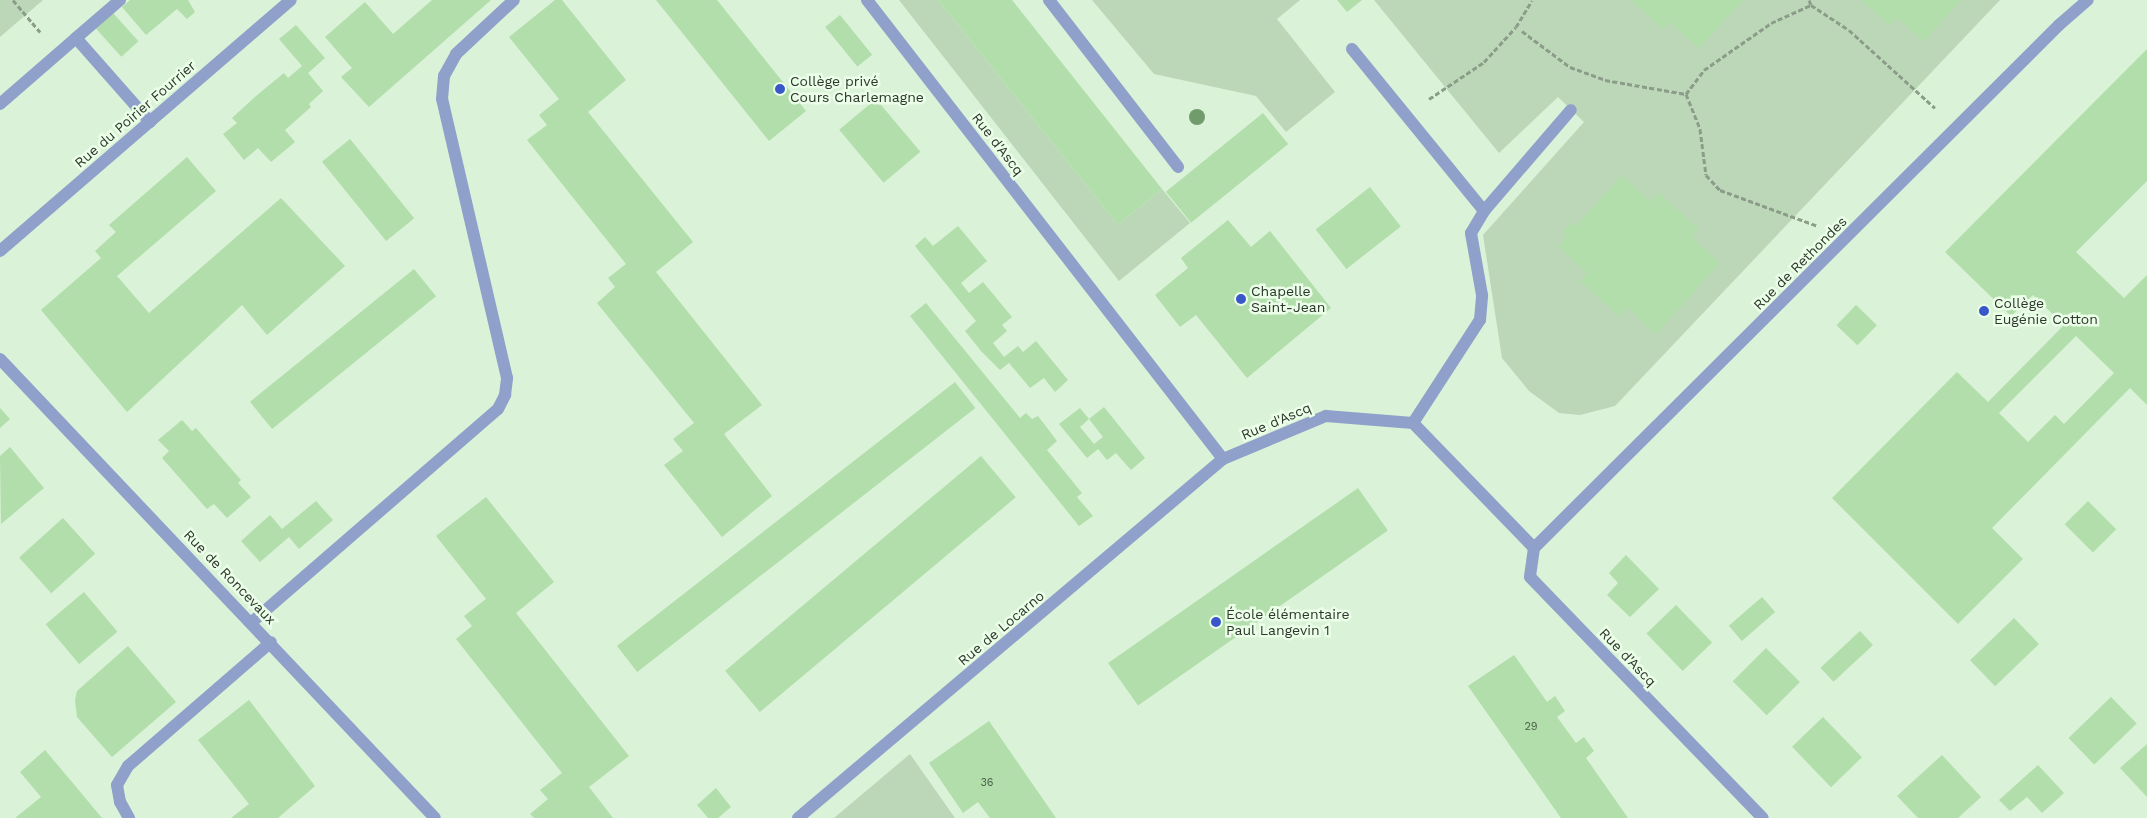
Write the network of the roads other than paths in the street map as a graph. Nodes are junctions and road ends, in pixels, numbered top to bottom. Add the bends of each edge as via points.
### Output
1 (120, 0) edge
2 (291, 0) edge
3 (514, 0) edge
4 (867, 0) edge
5 (1049, 0) edge
6 (2088, 0) edge
7 (76, 38) junction
8 (1352, 49) dead end
9 (0, 104) edge
10 (1571, 110) dead end
11 (150, 122) junction
12 (1178, 167) dead end
13 (1484, 211) junction
14 (0, 251) edge
15 (0, 359) edge
16 (1413, 423) junction
17 (1223, 459) junction
18 (1534, 548) junction
19 (252, 622) junction
20 (271, 642) junction
21 (129, 818) edge
22 (435, 818) edge
23 (798, 818) edge
24 (1763, 818) edge

1 - 7 street
2 - 11 street, Rue du Poirier Fourrier
3 - 19 street via 456,54 444,76 442,99 507,378 505,395 498,409
4 - 17 street, Rue d'Ascq
5 - 12 street
6 - 18 street, Rue de Rethondes via 1956,127
7 - 9 street
7 - 11 street
8 - 13 street
10 - 13 street
11 - 14 street, Rue du Poirier Fourrier
13 - 16 street via 1471,233 1482,295 1480,320
15 - 19 street, Rue de Roncevaux
16 - 17 street, Rue d'Ascq via 1326,416
16 - 18 street
17 - 23 street, Rue de Locarno
18 - 24 street, Rue d'Ascq via 1530,577
19 - 20 street, Rue de Roncevaux
20 - 21 street via 128,766 116,785 120,802
20 - 22 street, Rue de Roncevaux

